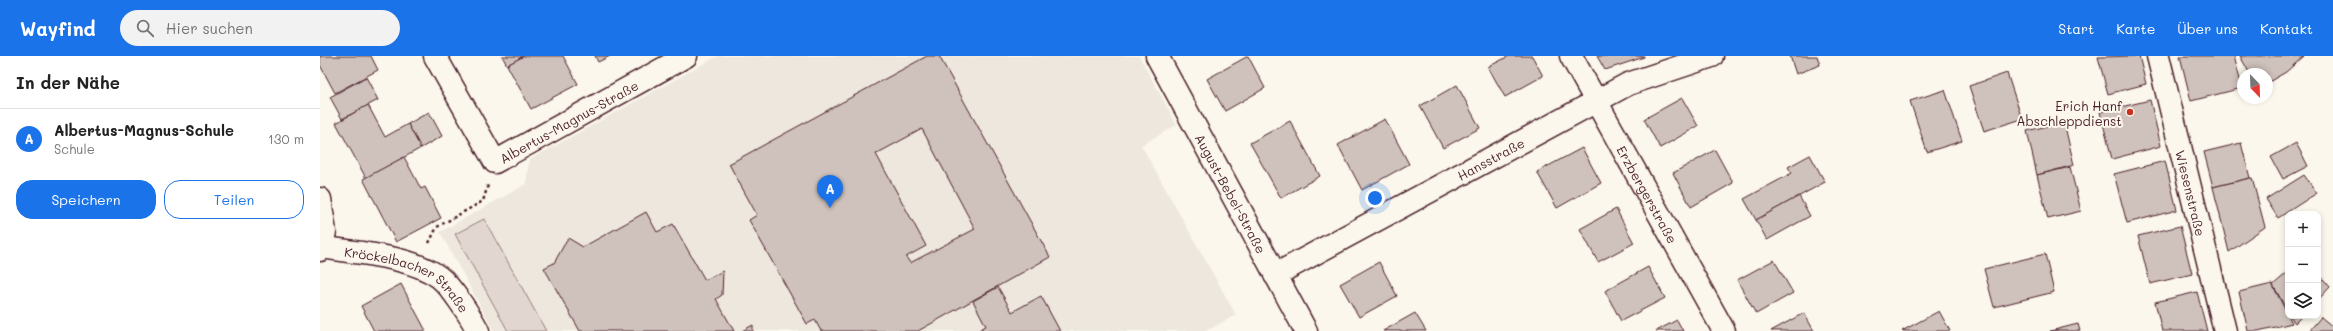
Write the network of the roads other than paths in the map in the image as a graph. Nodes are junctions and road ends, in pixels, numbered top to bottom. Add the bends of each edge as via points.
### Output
1 (435, 56) edge
2 (686, 56) edge
3 (1157, 56) edge
4 (1571, 56) edge
5 (1712, 56) edge
6 (2158, 56) edge
7 (1596, 101) junction
8 (320, 200) edge
9 (321, 248) edge
10 (1276, 275) junction
11 (478, 331) edge
12 (1306, 331) edge
13 (1724, 331) edge
14 (2225, 331) edge

1 - 2 street, Albertus-Magnus-Straße via 495,162
3 - 10 street, August-Bebel-Straße
4 - 7 street, Erzbergerstraße
5 - 7 street, Hansstraße via 1628,84
6 - 14 street, Wiesenstraße
7 - 10 street, Hansstraße
7 - 13 street, Erzbergerstraße
8 - 9 street via 325,232
9 - 11 street, Kröckelbacher Straße via 419,264 440,277
10 - 12 street, August-Bebel-Straße

